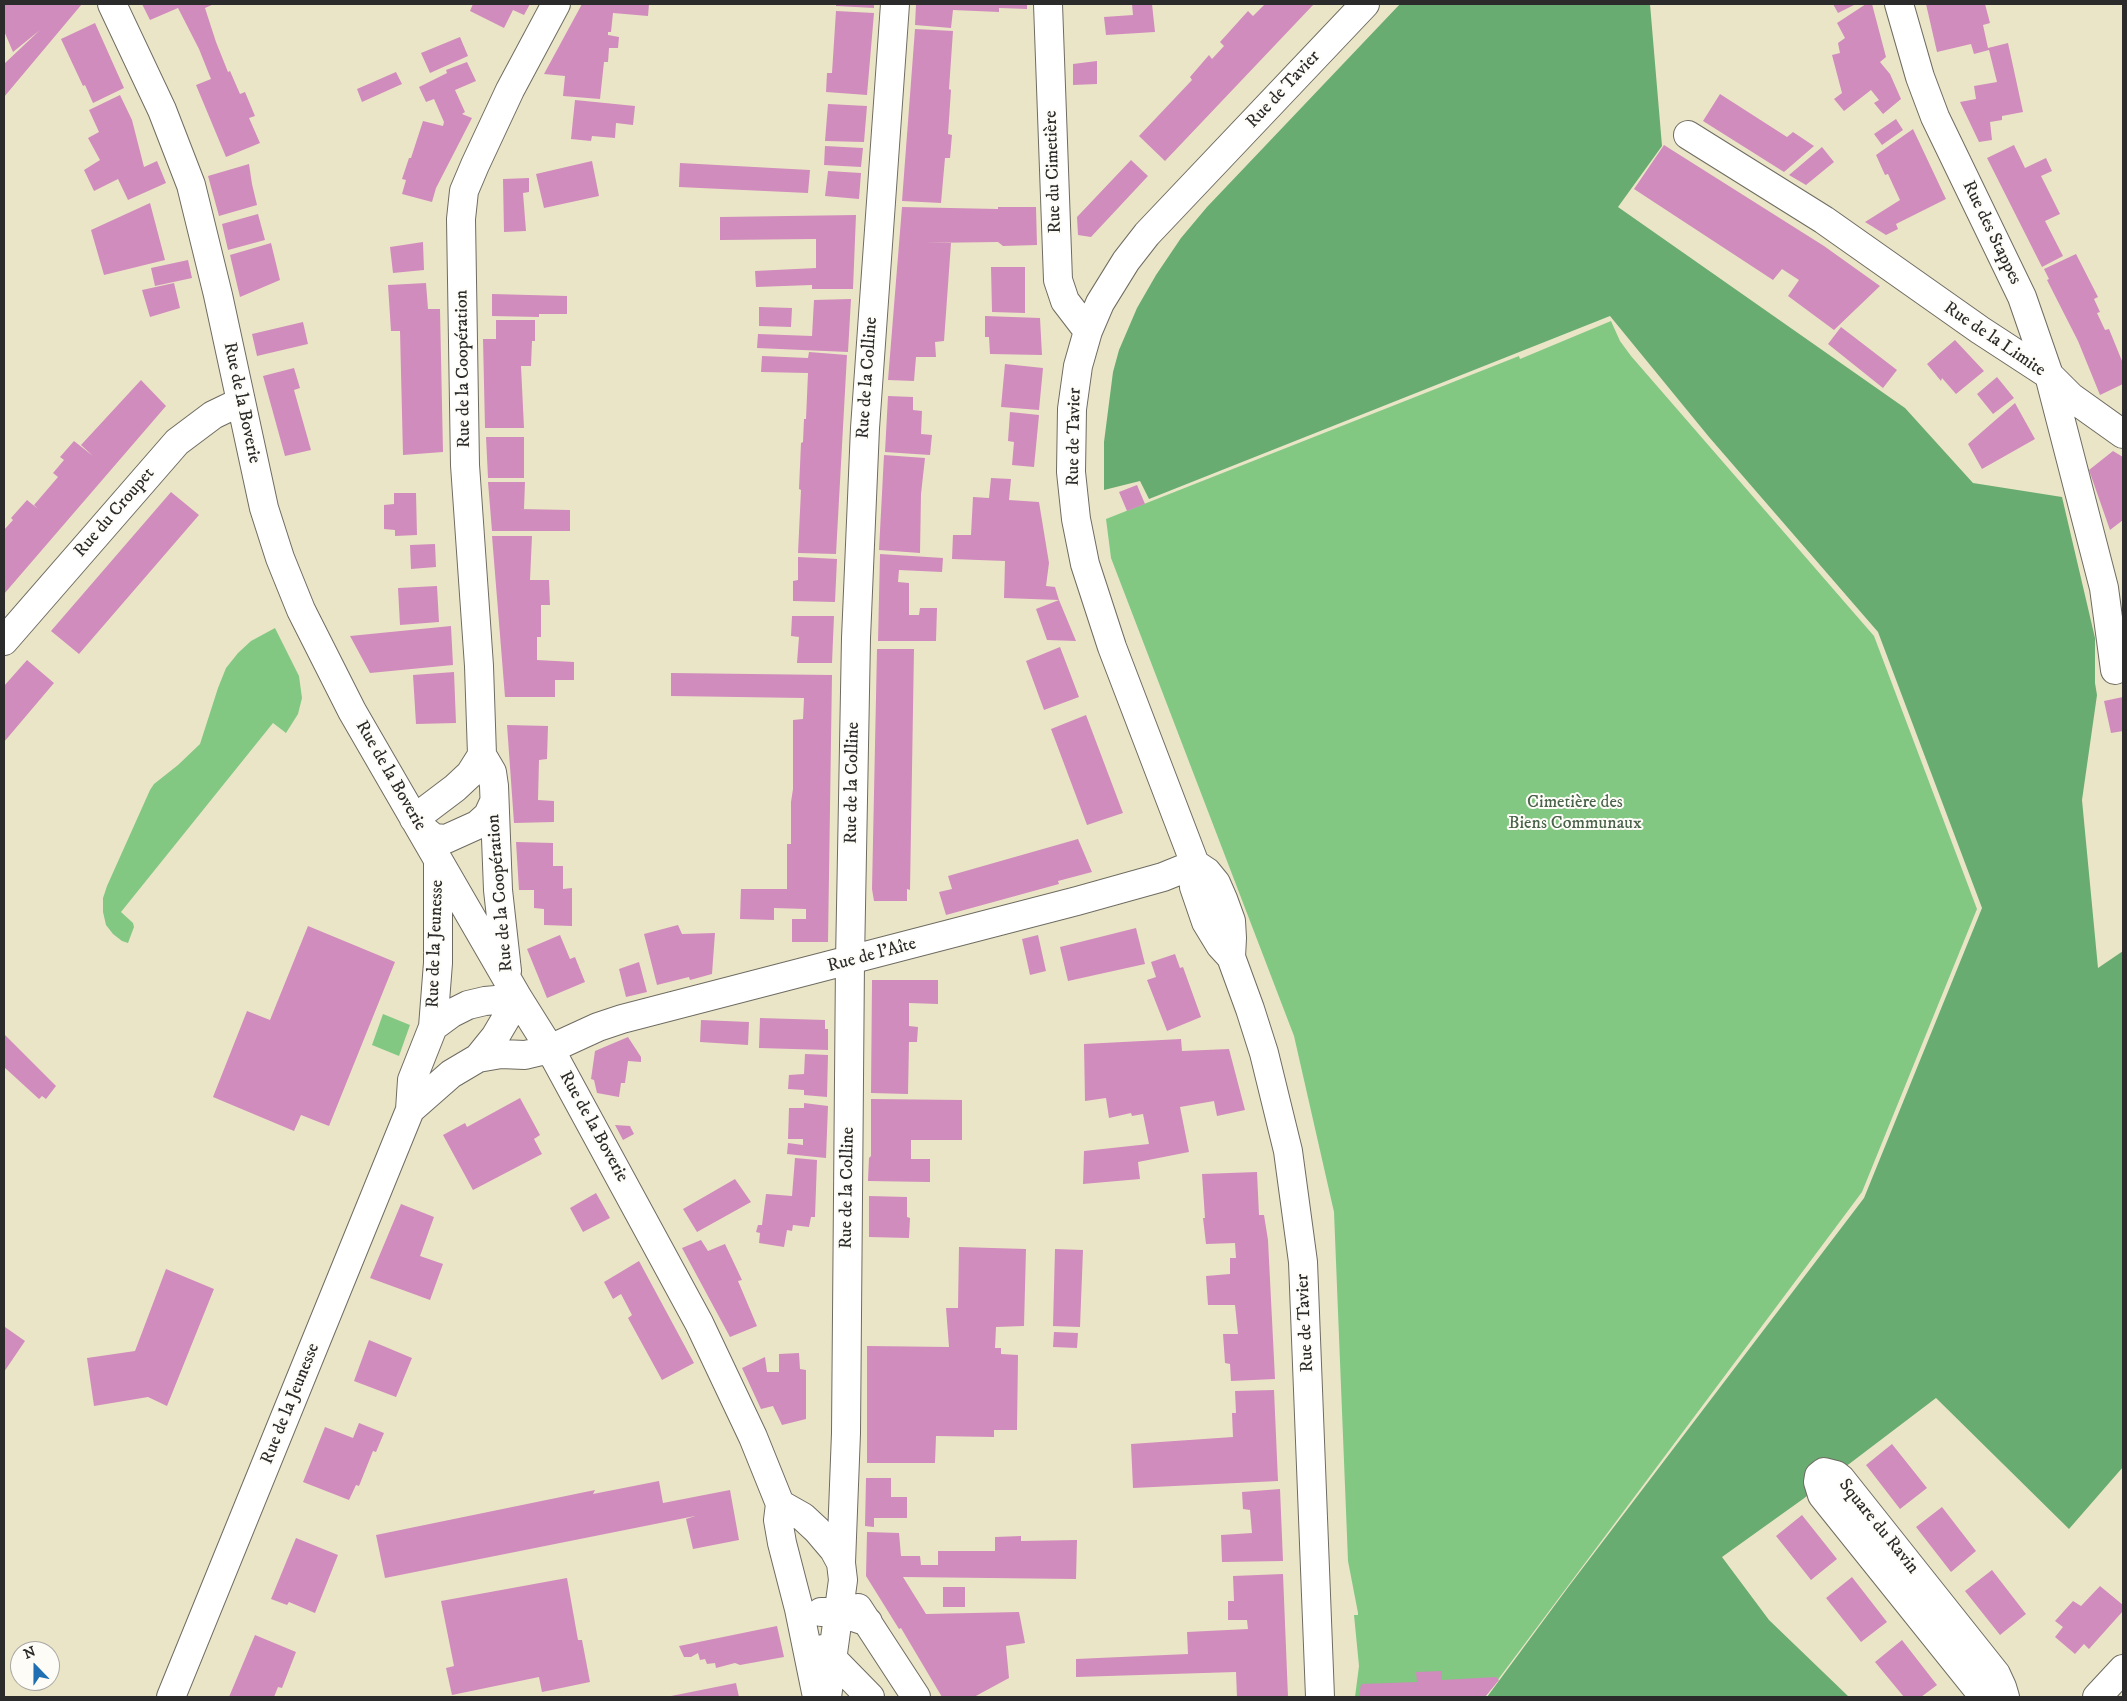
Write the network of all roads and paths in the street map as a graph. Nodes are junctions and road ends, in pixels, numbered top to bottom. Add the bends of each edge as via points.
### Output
1 (112, 4) edge
2 (556, 4) edge
3 (895, 4) edge
4 (1048, 4) edge
5 (1365, 4) edge
6 (1899, 4) edge
7 (1688, 136) dead end
8 (1088, 331) junction
9 (2049, 375) junction
10 (240, 402) junction
11 (2123, 434) edge
12 (4, 641) edge
13 (2115, 670) dead end
14 (482, 755) junction
15 (493, 804) junction
16 (416, 823) junction
17 (438, 861) junction
18 (1195, 864) junction
19 (850, 961) junction
20 (513, 991) junction
21 (433, 1027) junction
22 (550, 1049) junction
23 (478, 1058) junction
24 (410, 1110) junction
25 (780, 1504) junction
26 (842, 1572) junction
27 (838, 1612) junction
28 (801, 1620) junction
29 (868, 1622) junction
30 (832, 1657) junction
31 (2123, 1669) edge
32 (907, 1691) edge
33 (171, 1697) edge
34 (816, 1697) edge
35 (827, 1697) edge
36 (870, 1697) edge
37 (1320, 1697) edge
38 (1984, 1697) edge
39 (2005, 1697) edge
40 (2097, 1697) edge

1 - 10 street, Rue de la Boverie via 162,110 191,185
2 - 14 street, Rue de la Coopération via 475,164 464,191 460,219 465,465
3 - 19 street, Rue de la Colline via 864,437 856,638
4 - 8 street, Rue du Cimetière via 1058,280 1065,301
5 - 8 street, Rue de Tavier via 1147,234 1112,282
6 - 9 street, Rue des Stappes via 1917,69 1935,117 2022,297
7 - 9 street, Rue de la Limite via 1824,220
8 - 18 street, Rue de Tavier via 1078,366 1072,409 1071,472 1085,564 1112,647
9 - 11 street, Rue des Stappes via 2071,397
9 - 13 street, Rue de la Limite via 2104,588
10 - 12 street, Rue du Croupet via 213,415 177,442
10 - 16 street, Rue de la Boverie via 264,508 280,558 352,710
14 - 15 street, Rue de la Coopération via 492,772
14 - 16 street via 470,774
15 - 16 street, Rue de la Coopération via 488,815 477,825 446,839 434,838
15 - 20 street, Rue de la Coopération via 498,898
16 - 17 street, Rue de la Boverie
17 - 20 street, Rue de la Boverie
17 - 21 street, Rue de la Jeunesse via 438,963
18 - 19 street, Rue de l'Aîte via 1109,892
18 - 37 street, Rue de Tavier via 1194,887 1206,922 1231,957 1262,1044 1288,1151 1300,1229
19 - 22 street, Rue de l'Aîte via 614,1022
19 - 26 street, Rue de la Colline
20 - 21 street, Rue de la Jeunesse via 452,1012
20 - 22 street, Rue de la Boverie
20 - 23 street, Rue de la Jeunesse via 495,1037
21 - 24 street, Rue de la Jeunesse via 412,1080
22 - 23 street, Rue de la Jeunesse via 525,1055 501,1054
22 - 25 street, Rue de la Boverie via 699,1323
23 - 24 street, Rue de la Jeunesse via 451,1074
24 - 33 street, Rue de la Jeunesse
25 - 26 street via 803,1517 817,1530 834,1550
25 - 28 street via 778,1520 782,1543
26 - 27 street, Rue de la Colline
26 - 29 street
27 - 28 street via 823,1612
27 - 29 street
27 - 30 street, Rue de la Colline
28 - 30 street
28 - 34 street
29 - 32 street
30 - 35 street, Rue de la Colline
30 - 36 street
31 - 40 street
38 - 39 street, Square du Ravin via 1822,1494 1818,1482 1824,1472 1841,1479 1996,1674

